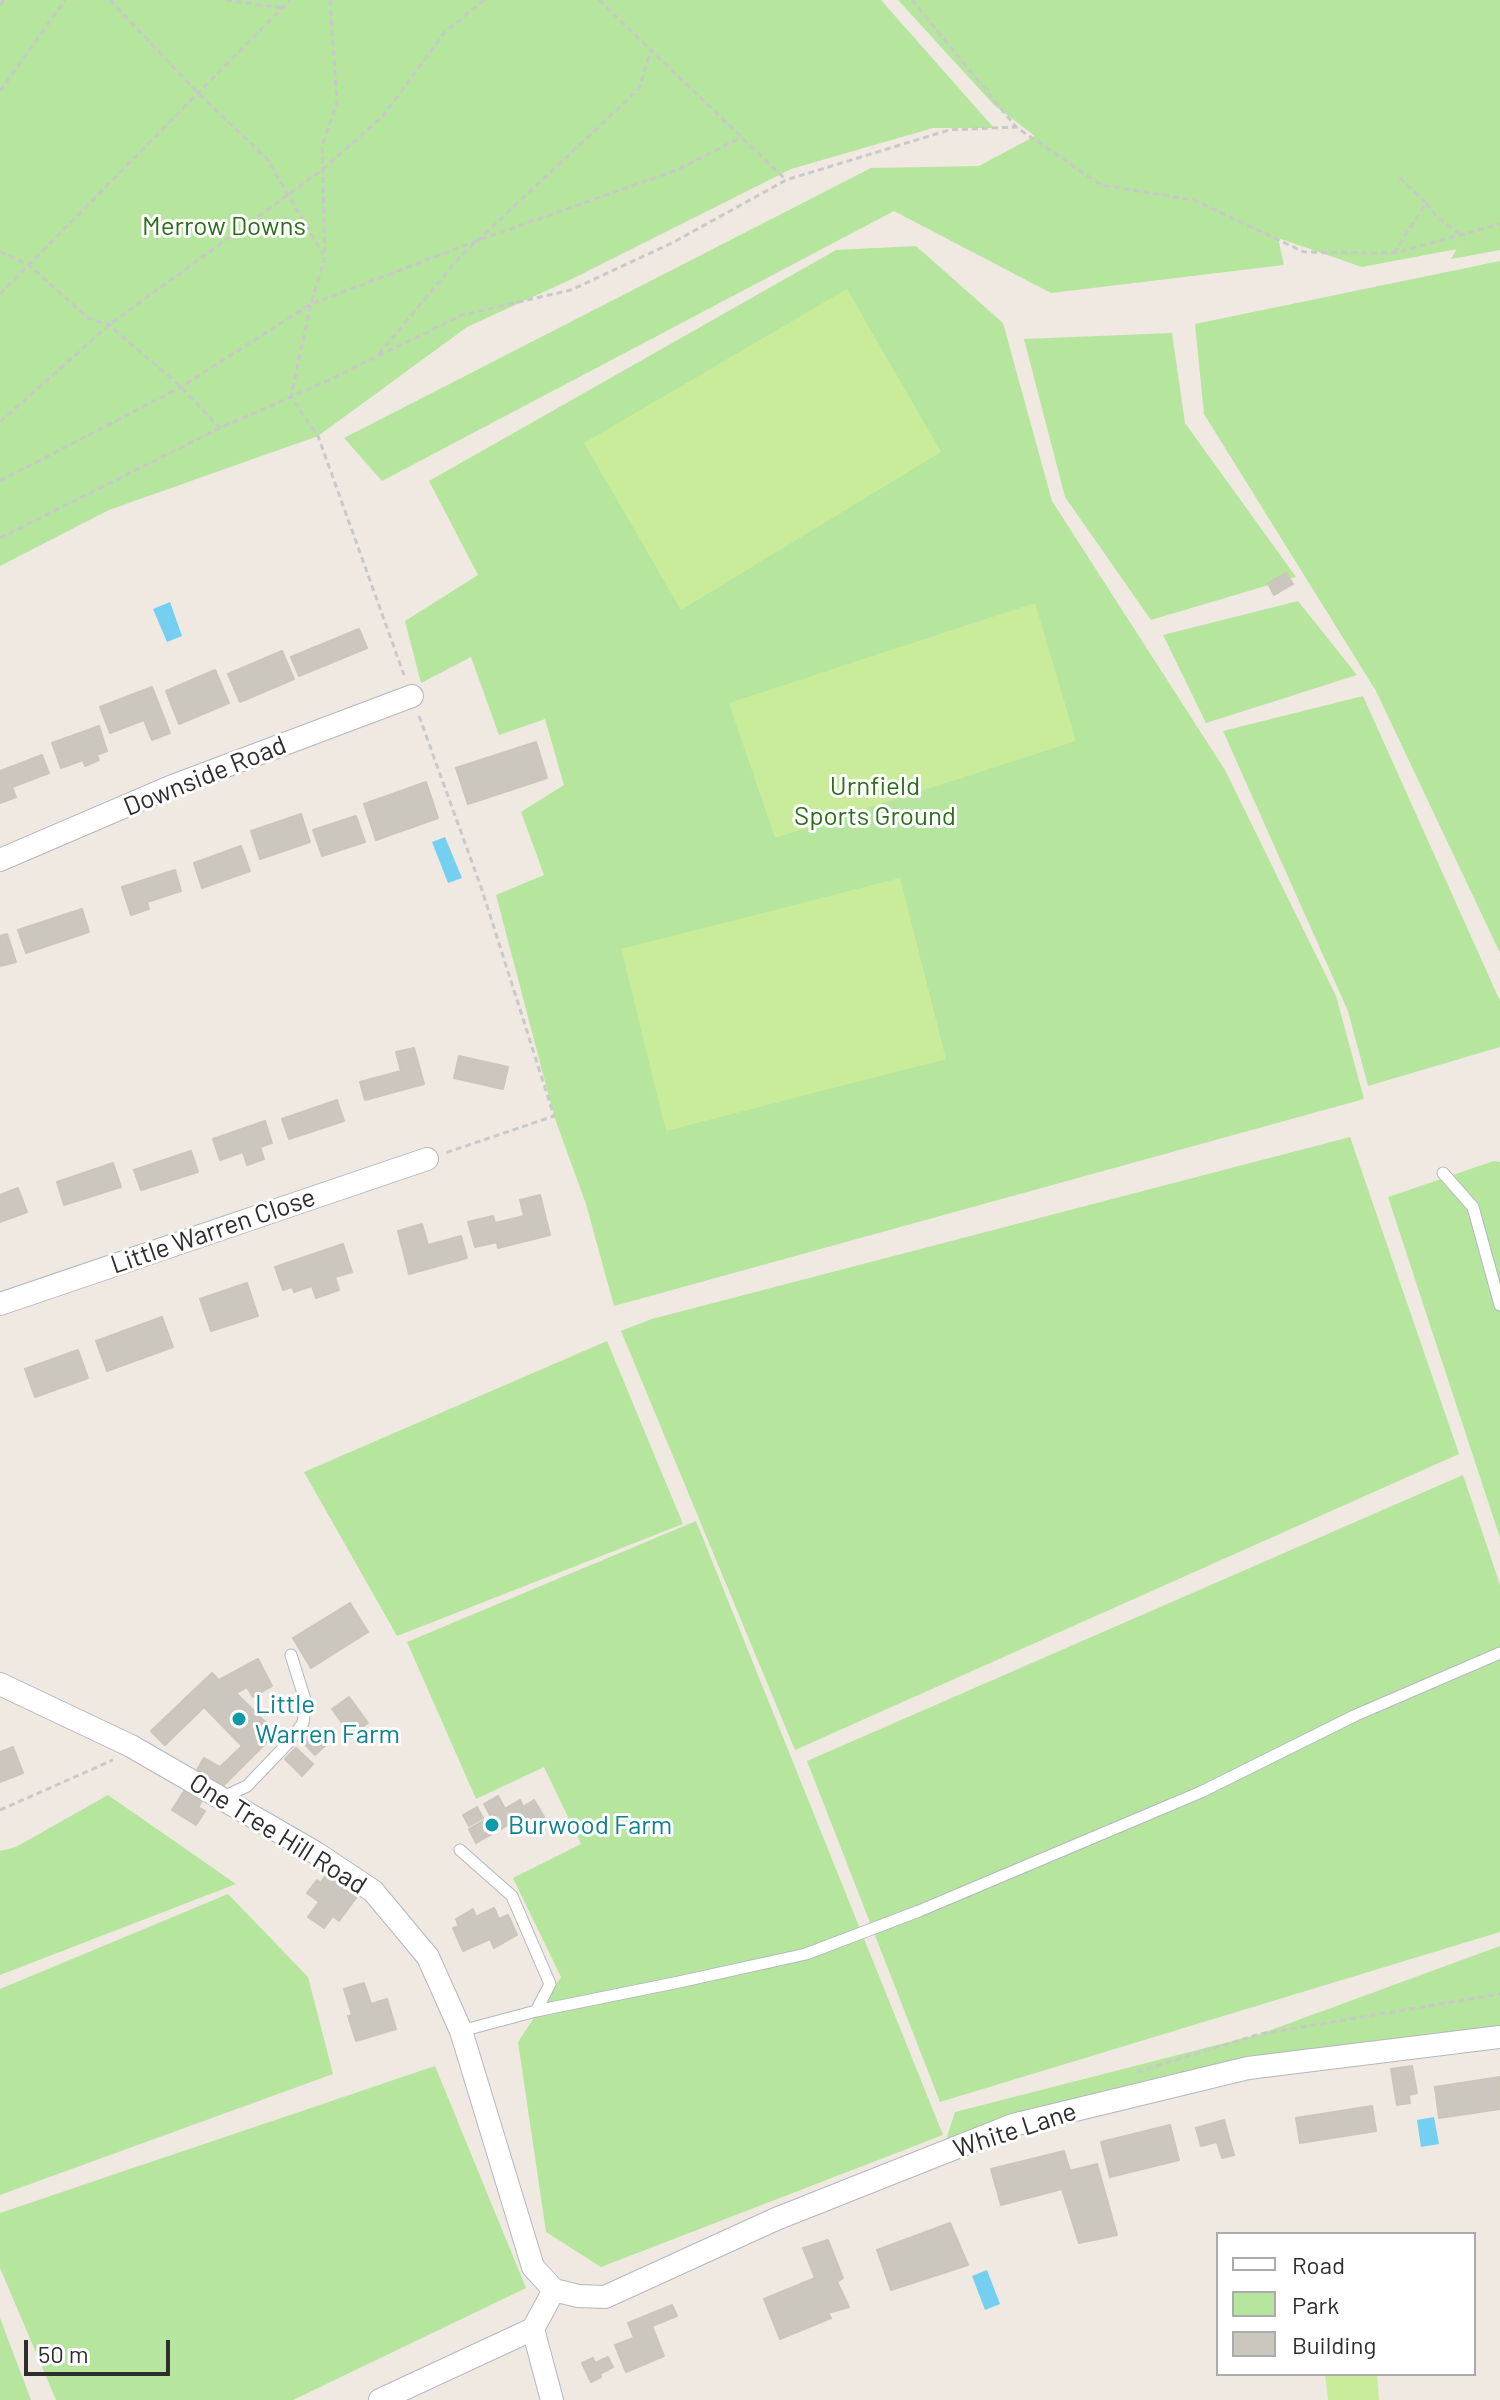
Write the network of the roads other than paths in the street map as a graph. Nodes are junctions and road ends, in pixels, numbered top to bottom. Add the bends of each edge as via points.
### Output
1 (412, 696) road end
2 (0, 860) edge
3 (427, 1159) road end
4 (1443, 1173) dead end
5 (0, 1304) edge
6 (1500, 1305) edge
7 (1500, 1653) edge
8 (291, 1655) dead end
9 (0, 1684) edge
10 (221, 1798) junction
11 (460, 1850) dead end
12 (536, 2011) junction
13 (461, 2031) junction
14 (1500, 2037) edge
15 (554, 2290) junction
16 (533, 2329) junction
17 (380, 2400) edge
18 (552, 2400) edge

1 - 2 street, Downside Road via 170,787
3 - 5 street, Little Warren Close
4 - 6 lane via 1473,1207
7 - 12 lane via 1356,1715 1201,1792 806,1954
8 - 10 lane via 306,1703 303,1723 247,1786
9 - 10 street, One Tree Hill Road via 131,1746
10 - 13 street, One Tree Hill Road via 373,1891 428,1957
11 - 12 lane via 512,1896 550,1984
12 - 13 lane
13 - 15 street, One Tree Hill Road via 522,2237 533,2267
14 - 15 street, White Lane via 1248,2068 1013,2125 776,2219 605,2297
15 - 16 street
16 - 17 street
16 - 18 street

